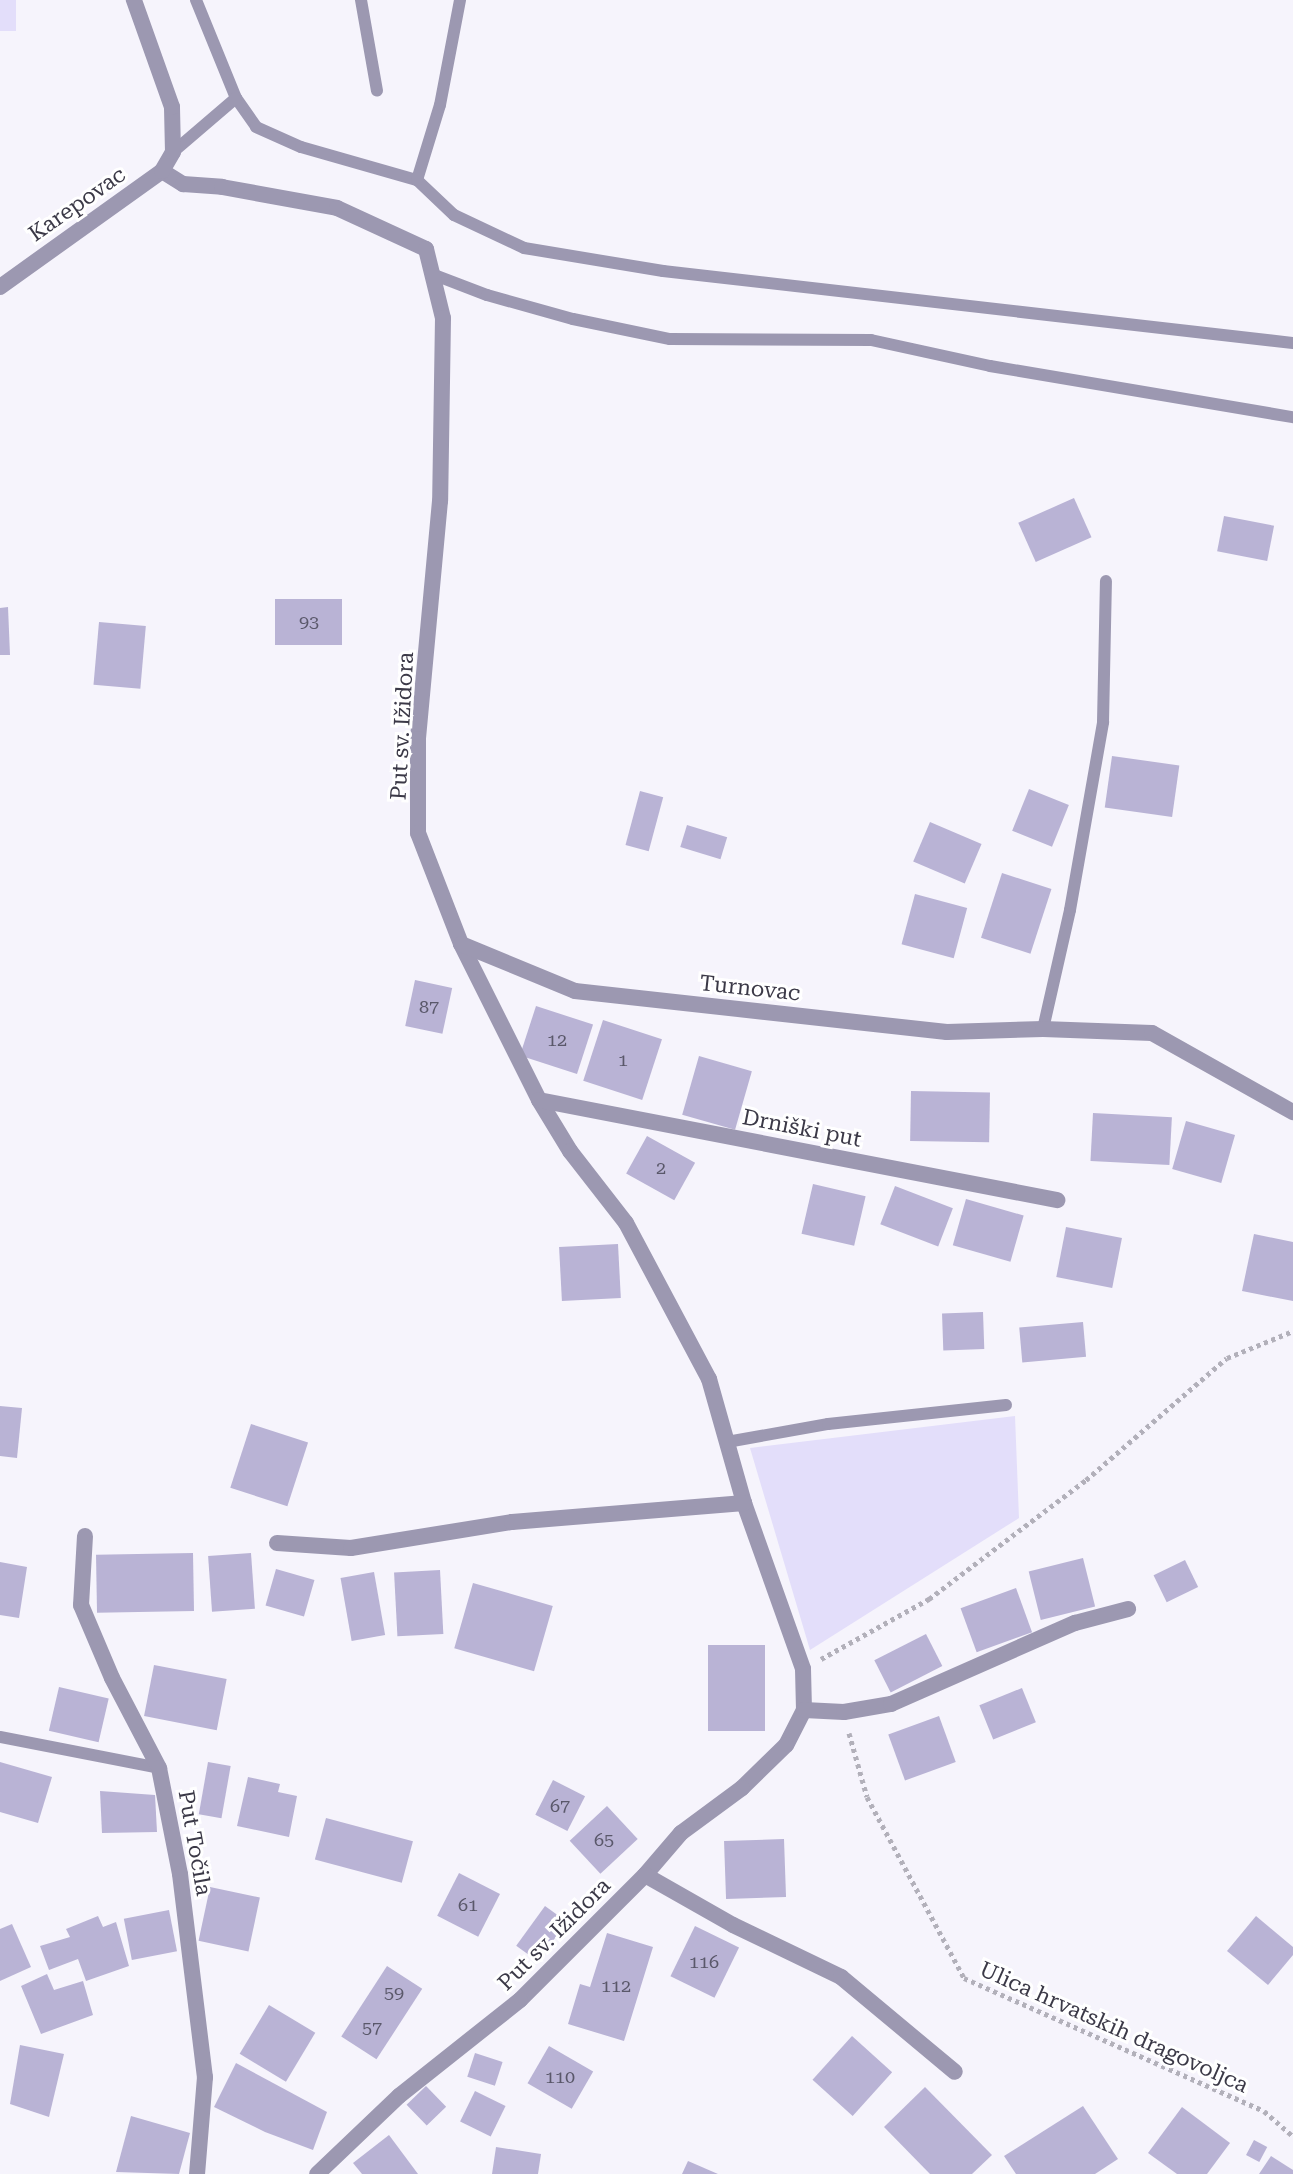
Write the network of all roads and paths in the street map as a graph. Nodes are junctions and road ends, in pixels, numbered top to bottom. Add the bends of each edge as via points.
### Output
1 (134, 0) edge
2 (196, 0) edge
3 (361, 0) edge
4 (460, 0) edge
5 (377, 91) dead end
6 (236, 98) junction
7 (173, 152) junction
8 (162, 171) junction
9 (417, 180) junction
10 (432, 274) junction
11 (0, 287) edge
12 (1293, 343) edge
13 (1293, 417) edge
14 (1106, 581) dead end
15 (461, 944) junction
16 (1043, 1029) junction
17 (539, 1100) junction
18 (1293, 1112) edge
19 (1057, 1200) dead end
20 (1293, 1331) edge
21 (1006, 1405) dead end
22 (727, 1442) junction
23 (744, 1503) junction
24 (85, 1536) dead end
25 (277, 1543) dead end
26 (1128, 1609) dead end
27 (803, 1669) junction
28 (804, 1710) junction
29 (844, 1712) junction
30 (0, 1737) edge
31 (159, 1768) junction
32 (645, 1875) junction
33 (955, 2072) dead end
34 (1293, 2136) edge
35 (197, 2174) edge
36 (317, 2174) edge

1 - 7 street via 172,107
2 - 6 lane
3 - 5 lane
4 - 9 lane via 440,105
6 - 7 lane
6 - 9 lane via 256,127 267,132
7 - 8 street, Karepovac
8 - 10 street, Put sv. Ižidora via 183,184 337,208 426,249
8 - 11 street, Karepovac
9 - 12 lane via 454,215 524,248 663,271
10 - 13 lane via 573,319 670,339 871,340 990,366
10 - 15 street, Put sv. Ižidora via 443,318 440,501 418,739 418,833
14 - 16 lane via 1103,722
15 - 16 street, Turnovac via 575,991 947,1032
15 - 17 street, Put sv. Ižidora
16 - 18 street, Turnovac via 1152,1033
17 - 19 street, Drniški put
17 - 22 street, Put sv. Ižidora via 570,1151 626,1223 709,1379
20 - 27 path via 1227,1358 1086,1480 929,1599
21 - 22 lane via 828,1424
22 - 23 street, Put sv. Ižidora
23 - 25 street via 512,1522 351,1548
23 - 27 street, Put sv. Ižidora
24 - 31 street, Put Točila via 81,1605
26 - 29 street via 1075,1623 891,1704
27 - 28 street, Put sv. Ižidora
28 - 29 street
28 - 32 street, Put sv. Ižidora via 786,1745 742,1788 681,1833
29 - 34 path, Ulica hrvatskih dragovoljca via 867,1797 964,1978 1264,2111
30 - 31 lane
31 - 35 street, Put Točila via 180,1874 205,2077
32 - 33 street via 841,1977
32 - 36 street, Put sv. Ižidora via 520,2000 399,2096

